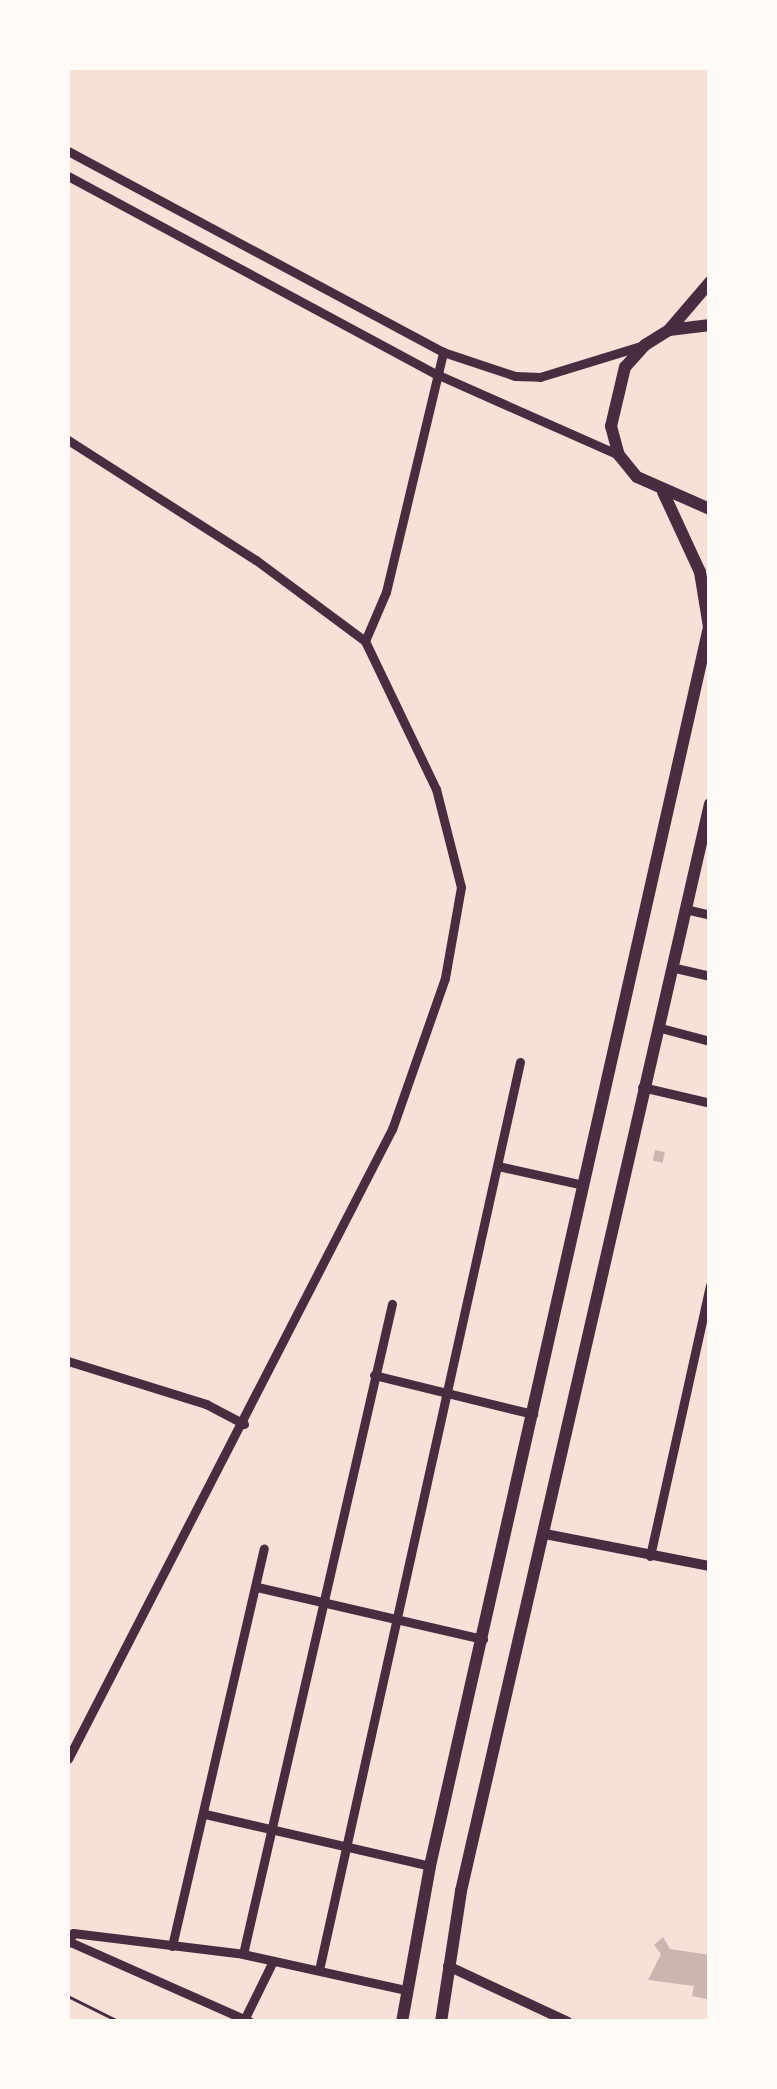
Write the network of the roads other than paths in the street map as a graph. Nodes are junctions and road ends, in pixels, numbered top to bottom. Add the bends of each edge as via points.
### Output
1 (68, 152) edge
2 (68, 176) edge
3 (710, 282) edge
4 (710, 325) edge
5 (670, 330) junction
6 (644, 345) junction
7 (443, 352) junction
8 (434, 372) junction
9 (68, 440) edge
10 (618, 455) junction
11 (663, 492) junction
12 (710, 508) edge
13 (709, 627) edge
14 (365, 640) junction
15 (710, 804) edge
16 (704, 853) edge
17 (684, 909) junction
18 (710, 915) edge
19 (671, 967) junction
20 (710, 976) edge
21 (657, 1027) junction
22 (710, 1041) edge
23 (520, 1062) dead end
24 (642, 1087) junction
25 (710, 1103) edge
26 (498, 1166) junction
27 (583, 1186) junction
28 (710, 1286) edge
29 (392, 1304) dead end
30 (68, 1361) edge
31 (374, 1376) junction
32 (448, 1393) junction
33 (533, 1414) junction
34 (244, 1424) junction
35 (545, 1534) junction
36 (264, 1549) dead end
37 (650, 1556) junction
38 (710, 1566) edge
39 (257, 1586) junction
40 (323, 1600) junction
41 (398, 1618) junction
42 (483, 1639) junction
43 (68, 1759) edge
44 (205, 1814) junction
45 (271, 1831) junction
46 (344, 1847) junction
47 (430, 1866) junction
48 (70, 1939) edge
49 (172, 1946) junction
50 (244, 1954) junction
51 (273, 1961) junction
52 (448, 1966) junction
53 (319, 1970) junction
54 (406, 1990) junction
55 (543, 2016) edge
56 (246, 2021) edge
57 (402, 2022) edge
58 (441, 2022) edge
59 (568, 2022) edge

1 - 7 street
2 - 8 street
3 - 5 main road
4 - 5 main road
5 - 6 main road
6 - 7 street via 540,377 515,376
6 - 10 main road via 613,396
7 - 8 street
8 - 10 street
8 - 14 street via 386,592
9 - 14 street via 256,560
10 - 11 main road
11 - 12 main road
11 - 13 main road via 700,572
13 - 27 main road
14 - 34 street via 436,789 460,886 444,978 392,1129
15 - 16 main road
16 - 17 main road
17 - 18 street
17 - 19 main road
19 - 20 street
19 - 21 main road
21 - 22 street
21 - 24 main road
23 - 26 street
24 - 25 street
24 - 35 main road
26 - 27 street
26 - 32 street
27 - 33 main road
28 - 37 street
29 - 31 street
30 - 34 street via 206,1404
31 - 32 street
31 - 40 street
32 - 33 street
32 - 41 street
33 - 42 main road
34 - 43 street
35 - 37 street
35 - 52 main road
36 - 39 street
37 - 38 street
39 - 40 street
39 - 44 street
40 - 41 street
40 - 45 street
41 - 42 street
41 - 46 street
42 - 47 main road
44 - 45 street
44 - 49 street
45 - 46 street
45 - 50 street
46 - 47 street
46 - 53 street
47 - 54 main road
48 - 49 street
48 - 56 street
49 - 50 street
50 - 51 street
51 - 53 street
51 - 56 street
52 - 55 street
52 - 58 main road
53 - 54 street
54 - 57 main road
55 - 59 street

